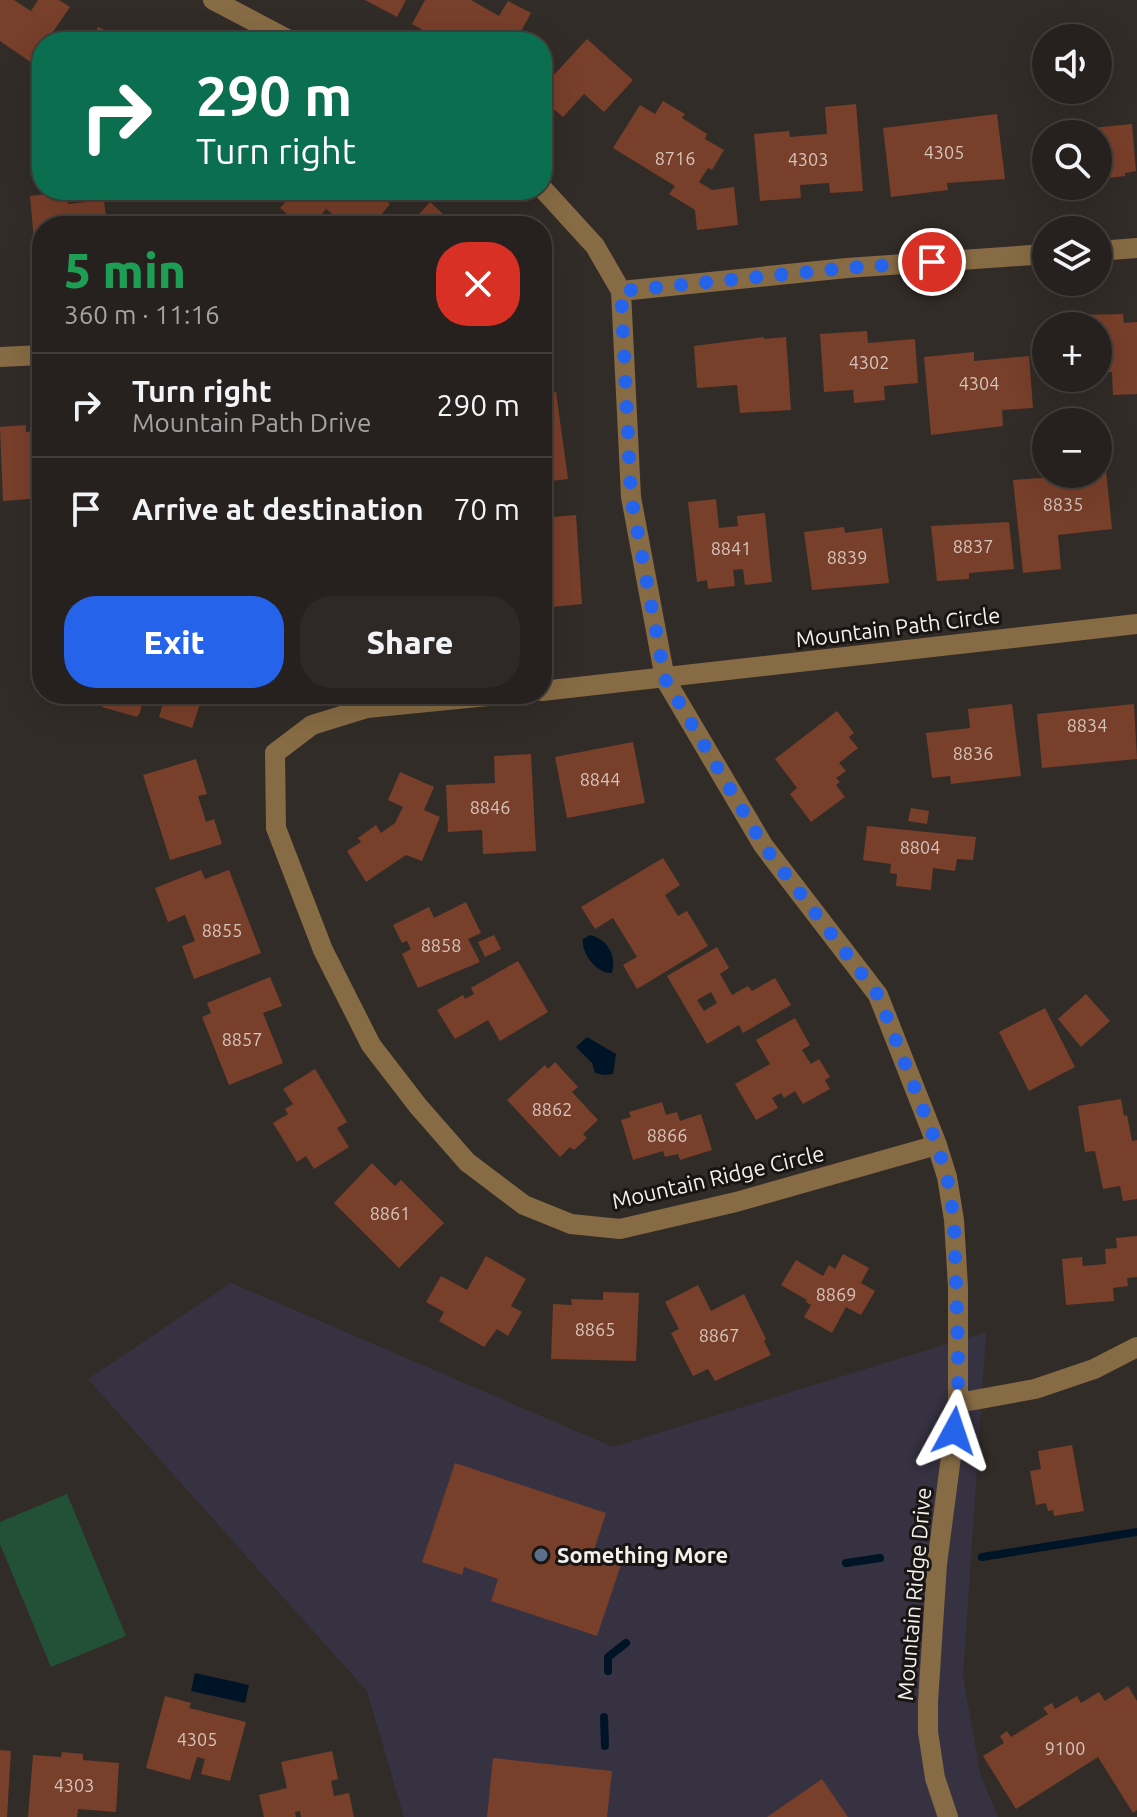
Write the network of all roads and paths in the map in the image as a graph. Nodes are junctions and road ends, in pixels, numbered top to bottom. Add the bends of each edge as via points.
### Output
1 (213, 0) edge
2 (274, 32) edge
3 (552, 199) edge
4 (1137, 248) edge
5 (1112, 250) edge
6 (1032, 255) edge
7 (621, 291) junction
8 (32, 355) edge
9 (0, 357) edge
10 (1137, 624) edge
11 (665, 679) junction
12 (552, 690) edge
13 (407, 704) edge
14 (937, 1145) junction
15 (1137, 1347) edge
16 (958, 1403) junction
17 (948, 1817) edge

1 - 2 street
3 - 7 street, Mountain Ridge Drive via 595,246
4 - 5 street
6 - 7 street
7 - 11 street, Mountain Ridge Drive via 631,497
8 - 9 street
10 - 11 street, Mountain Path Circle
11 - 12 street
11 - 14 street, Mountain Ridge Drive via 763,845 878,995
13 - 14 street, Mountain Ridge Circle via 367,708 312,725 275,753 276,828 323,950 371,1045 467,1162 524,1205 571,1224 620,1229
14 - 16 street, Mountain Ridge Drive via 954,1220
15 - 16 street via 1035,1389
16 - 17 street, Mountain Ridge Drive via 937,1564 928,1702 935,1778

